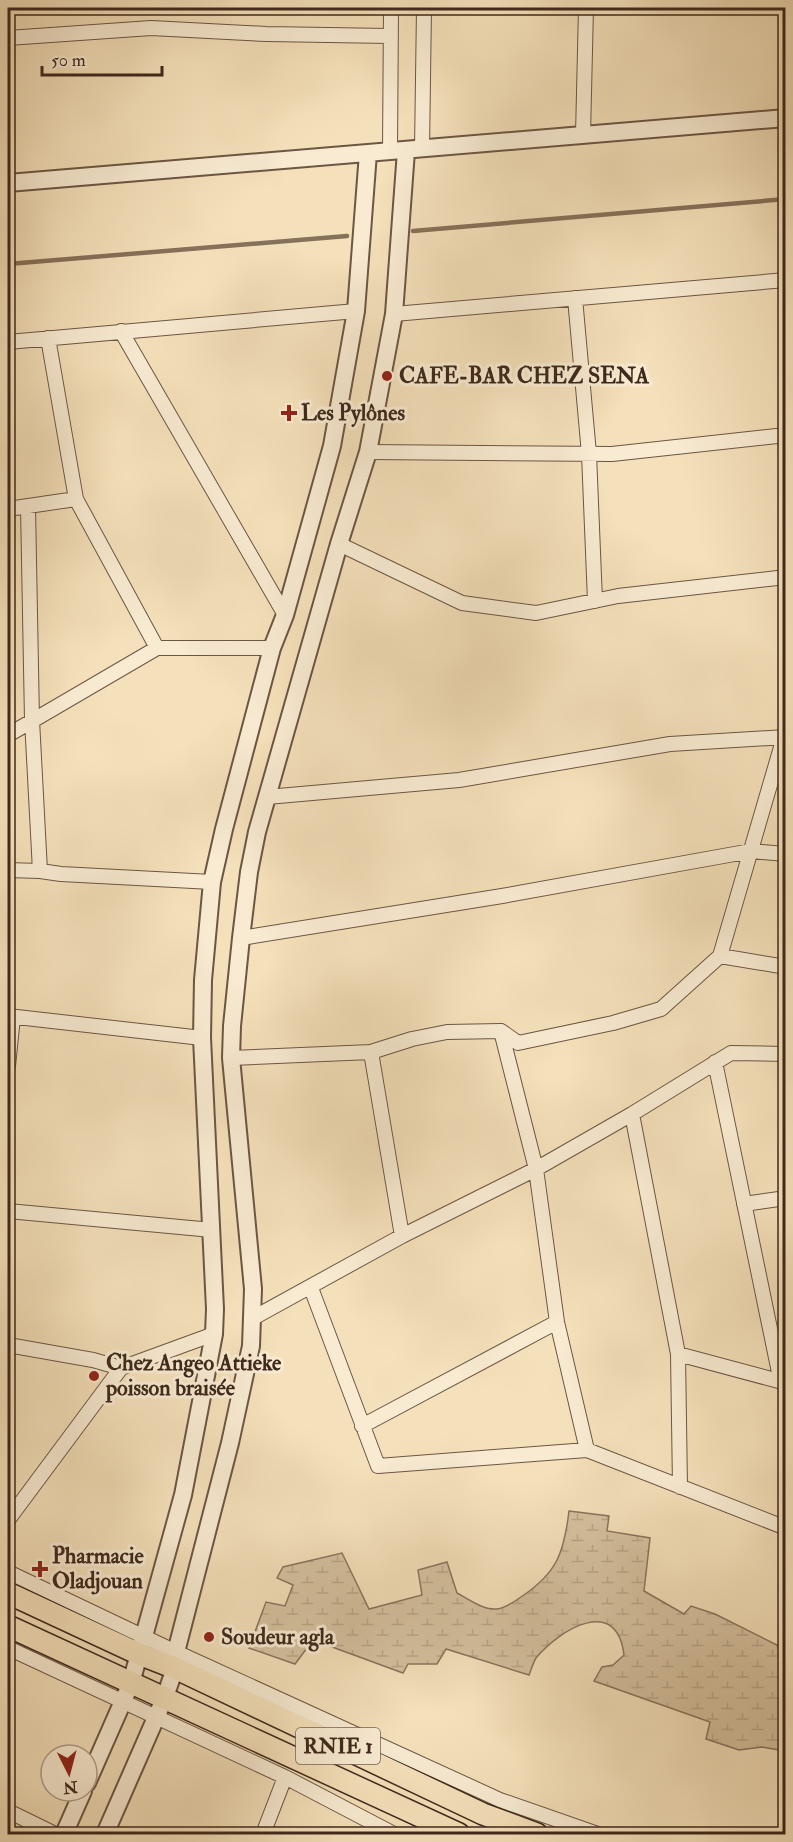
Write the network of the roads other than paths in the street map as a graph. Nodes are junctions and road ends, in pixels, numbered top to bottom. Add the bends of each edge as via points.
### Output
1 (391, 8) edge
2 (424, 8) edge
3 (586, 8) edge
4 (390, 36) junction
5 (8, 38) edge
6 (786, 118) edge
7 (582, 135) junction
8 (406, 150) junction
9 (368, 153) junction
10 (8, 183) edge
11 (786, 280) edge
12 (575, 298) junction
13 (356, 311) junction
14 (394, 315) junction
15 (121, 331) junction
16 (48, 338) junction
17 (8, 342) edge
18 (786, 435) edge
19 (368, 452) junction
20 (589, 454) junction
21 (76, 499) junction
22 (28, 506) junction
23 (8, 509) edge
24 (339, 544) junction
25 (786, 577) edge
26 (596, 600) junction
27 (285, 615) junction
28 (157, 648) junction
29 (272, 648) junction
30 (33, 720) junction
31 (8, 735) edge
32 (785, 737) edge
33 (267, 797) junction
34 (751, 851) junction
35 (786, 854) edge
36 (8, 870) edge
37 (40, 871) junction
38 (212, 882) junction
39 (241, 938) junction
40 (720, 956) junction
41 (786, 967) edge
42 (10, 1016) edge
43 (501, 1031) junction
44 (202, 1038) junction
45 (371, 1052) junction
46 (786, 1054) edge
47 (231, 1058) junction
48 (715, 1062) junction
49 (8, 1066) edge
50 (632, 1114) junction
51 (536, 1169) junction
52 (786, 1198) edge
53 (744, 1204) junction
54 (8, 1211) edge
55 (212, 1230) junction
56 (402, 1236) junction
57 (311, 1288) junction
58 (253, 1318) junction
59 (557, 1322) junction
60 (214, 1334) junction
61 (8, 1345) edge
62 (678, 1353) junction
63 (121, 1368) junction
64 (783, 1383) edge
65 (362, 1426) junction
66 (587, 1449) junction
67 (680, 1487) junction
68 (8, 1520) edge
69 (786, 1528) edge
70 (8, 1572) edge
71 (8, 1593) edge
72 (8, 1626) edge
73 (141, 1645) junction
74 (8, 1648) edge
75 (175, 1660) junction
76 (127, 1692) junction
77 (165, 1697) junction
78 (156, 1717) junction
79 (99, 1756) edge
80 (285, 1777) junction
81 (78, 1803) edge
82 (8, 1811) edge
83 (55, 1834) edge
84 (64, 1834) edge
85 (105, 1834) edge
86 (263, 1834) edge
87 (394, 1834) edge
88 (459, 1834) edge
89 (537, 1834) edge
90 (598, 1834) edge

1 - 4 street
2 - 8 street
3 - 7 street
4 - 5 street via 151,28
4 - 8 street
6 - 7 street
7 - 8 street
8 - 9 street
8 - 14 street
9 - 10 street
9 - 13 street
11 - 12 street
12 - 14 street
12 - 20 street
13 - 15 street
13 - 27 street via 332,446
14 - 19 street
15 - 16 street
15 - 27 street
16 - 17 street
16 - 21 street
18 - 20 street
19 - 20 street
19 - 24 street
20 - 26 street
21 - 22 street
21 - 28 street
22 - 23 street
22 - 30 street
24 - 26 street via 462,603 536,613
24 - 33 street
25 - 26 street
27 - 29 street
28 - 29 street
28 - 30 street
29 - 38 street
30 - 31 street
30 - 37 street
32 - 33 street via 670,744 459,780
32 - 34 street
33 - 39 street via 249,872
34 - 35 street
34 - 39 street
34 - 40 street
36 - 37 street
37 - 38 street
38 - 44 street
39 - 47 street
40 - 41 street
40 - 43 street via 661,1009 518,1043
42 - 44 street
42 - 49 street
43 - 45 street via 447,1032
43 - 51 street
44 - 55 street
45 - 47 street
45 - 56 street
46 - 48 street via 731,1053
47 - 58 street
48 - 50 street
48 - 53 street
50 - 51 street
50 - 62 street
51 - 56 street
51 - 59 street
52 - 53 street
53 - 64 street
54 - 55 street
55 - 60 street
56 - 57 street
57 - 58 street
57 - 65 street
58 - 75 street via 251,1346 230,1443
59 - 65 street
59 - 66 street
60 - 63 street
60 - 73 street via 183,1495
61 - 63 street
62 - 64 street
62 - 67 street
63 - 68 street
65 - 66 street via 382,1468
66 - 67 street
67 - 69 street
70 - 73 street
71 - 73 highway, RNIE 1
72 - 76 highway, RNIE 1
73 - 75 highway, RNIE 1
73 - 76 street
74 - 76 street
75 - 77 street
75 - 89 highway, RNIE 1 via 483,1814
75 - 90 street via 500,1800
76 - 77 highway, RNIE 1
76 - 78 street
76 - 79 street
77 - 78 street
77 - 88 highway, RNIE 1
78 - 80 street
78 - 85 street
80 - 86 street
80 - 87 street
81 - 84 street
82 - 83 street

